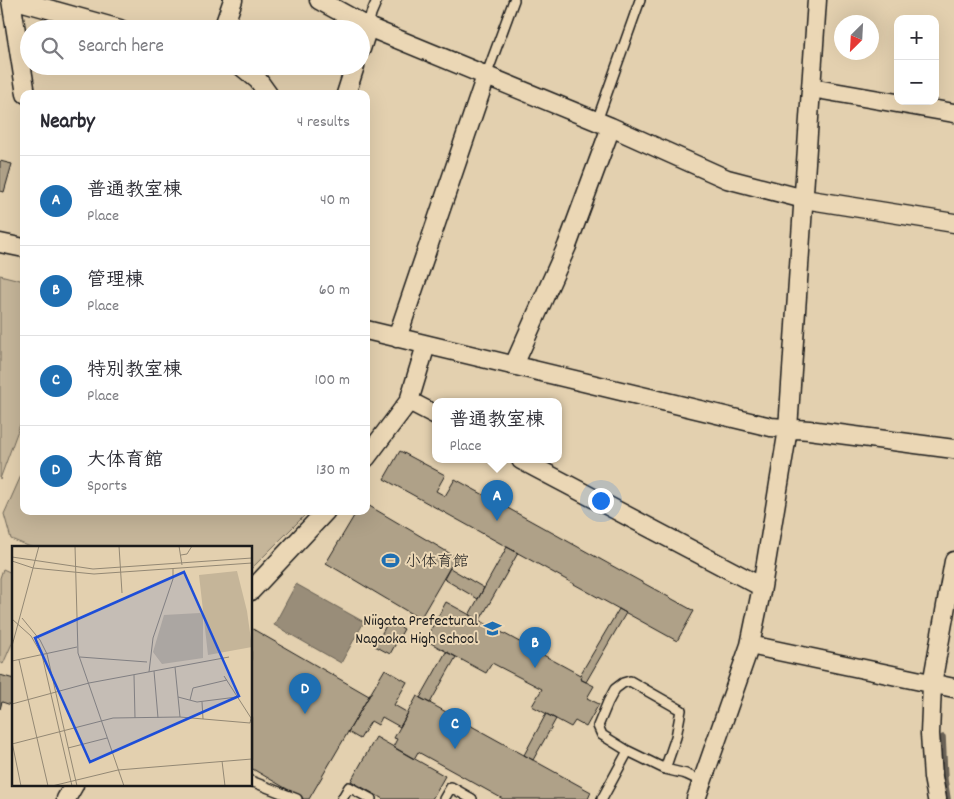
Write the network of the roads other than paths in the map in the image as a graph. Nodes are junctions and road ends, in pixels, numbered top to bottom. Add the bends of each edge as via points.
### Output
1 (12, 0) edge
2 (16, 0) edge
3 (233, 0) edge
4 (319, 0) edge
5 (378, 0) edge
6 (514, 0) edge
7 (640, 0) edge
8 (817, 0) edge
9 (88, 20) edge
10 (226, 20) edge
11 (355, 20) edge
12 (370, 20) edge
13 (370, 28) edge
14 (20, 54) edge
15 (23, 75) edge
16 (252, 75) edge
17 (352, 75) edge
18 (486, 76) junction
19 (811, 88) junction
20 (25, 90) edge
21 (265, 90) edge
22 (347, 90) edge
23 (954, 114) edge
24 (604, 124) junction
25 (804, 199) junction
26 (954, 223) edge
27 (0, 243) edge
28 (20, 247) edge
29 (370, 331) edge
30 (396, 338) junction
31 (426, 345) junction
32 (514, 365) junction
33 (409, 401) junction
34 (432, 413) edge
35 (788, 429) junction
36 (954, 449) edge
37 (370, 453) edge
38 (527, 463) edge
39 (322, 515) edge
40 (954, 561) edge
41 (762, 588) junction
42 (252, 590) edge
43 (750, 646) junction
44 (932, 684) junction
45 (954, 688) edge
46 (628, 751) junction
47 (665, 769) junction
48 (252, 781) edge
49 (703, 782) junction
50 (73, 786) edge
51 (66, 799) edge
52 (297, 799) edge
53 (342, 799) edge
54 (370, 799) edge
55 (444, 799) edge
56 (472, 799) edge
57 (602, 799) edge
58 (696, 799) edge
59 (938, 799) edge

1 - 14 street
2 - 9 street
3 - 10 street
4 - 11 street
5 - 12 lane
6 - 18 lane
7 - 24 lane
8 - 19 street
13 - 18 street
15 - 20 street
16 - 21 street
17 - 22 street
18 - 24 street
18 - 30 street
19 - 23 street
19 - 25 street
24 - 25 street via 727,179
24 - 32 street via 567,246
25 - 26 street
25 - 35 street
27 - 28 street
29 - 30 street
30 - 31 street
31 - 32 street
31 - 33 street
32 - 35 street
33 - 34 street
33 - 37 street
35 - 36 street
35 - 41 street
38 - 41 street
39 - 42 street
40 - 44 street
41 - 43 street
43 - 44 street
43 - 49 street
44 - 45 street
44 - 59 street via 931,751
46 - 47 lane
46 - 47 lane via 602,735 596,718 615,689 630,681 681,710
46 - 57 lane
47 - 49 lane
48 - 52 lane
49 - 58 street
50 - 51 street
53 - 54 lane via 349,787
55 - 56 lane via 450,787

